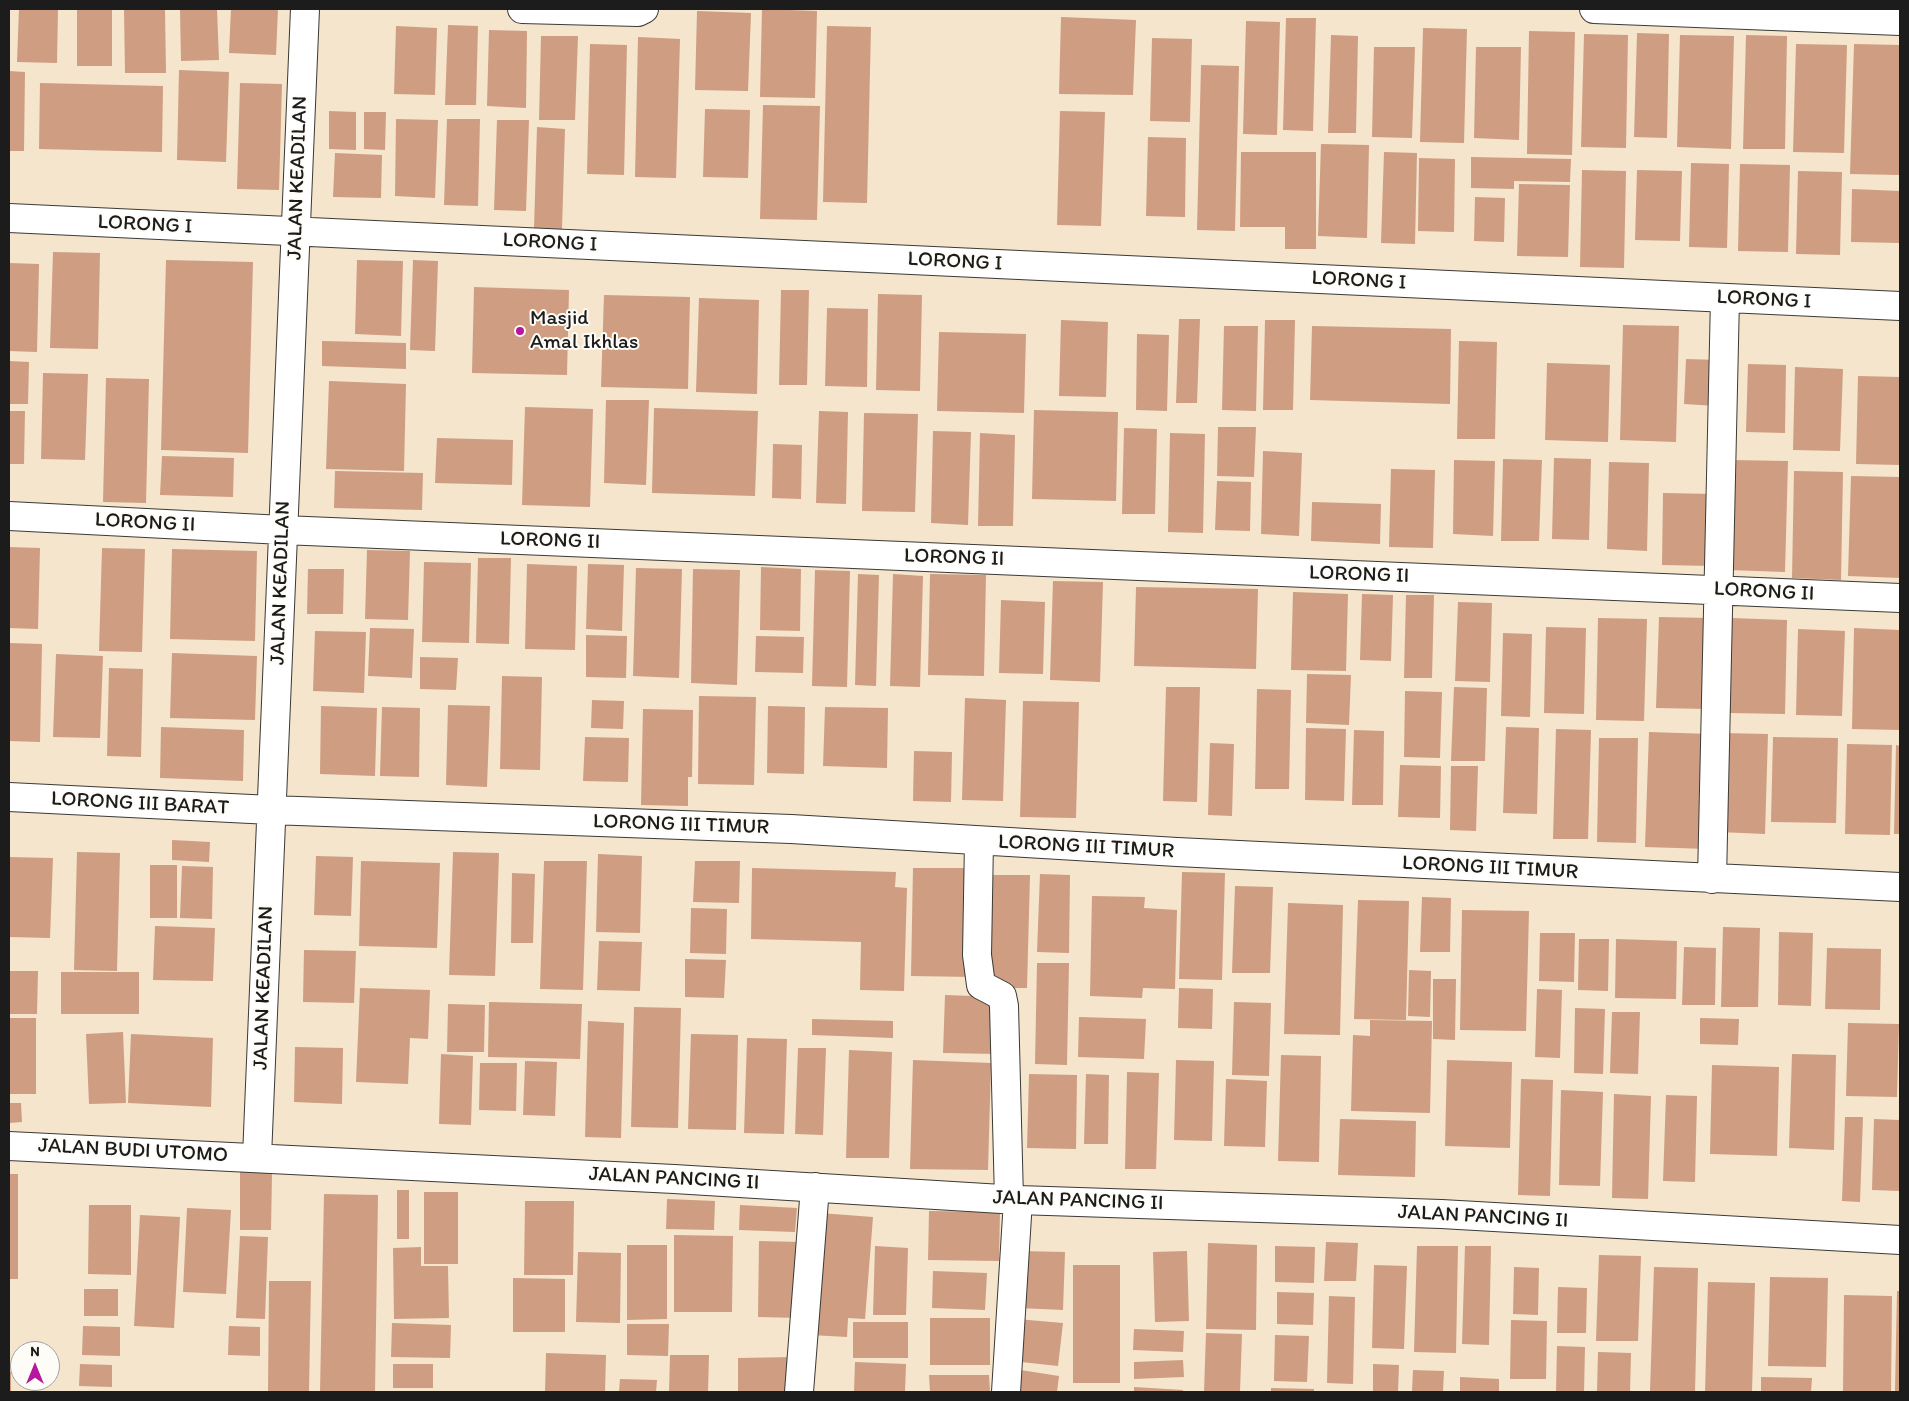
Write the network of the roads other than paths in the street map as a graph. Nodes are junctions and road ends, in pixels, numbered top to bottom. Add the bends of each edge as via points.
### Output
1 (305, 9) edge
2 (522, 9) edge
3 (644, 9) edge
4 (1594, 9) edge
5 (1900, 22) edge
6 (9, 218) edge
7 (296, 232) junction
8 (1725, 298) junction
9 (1900, 306) edge
10 (9, 516) edge
11 (283, 530) junction
12 (1718, 590) junction
13 (1900, 598) edge
14 (9, 797) edge
15 (271, 810) junction
16 (979, 840) junction
17 (1712, 879) junction
18 (1900, 887) edge
19 (9, 1146) edge
20 (257, 1157) junction
21 (815, 1187) junction
22 (1013, 1200) junction
23 (1900, 1240) edge
24 (800, 1392) edge
25 (1006, 1392) edge

1 - 7 street, JALAN KEADILAN
2 - 3 street via 638,12
4 - 5 street
6 - 7 street, LORONG I
7 - 8 street, LORONG I
7 - 11 street, JALAN KEADILAN
8 - 9 street, LORONG I
8 - 12 street
10 - 11 street, LORONG II
11 - 12 street, LORONG II
11 - 15 street, JALAN KEADILAN
12 - 13 street, LORONG II
12 - 17 street
14 - 15 street, LORONG III BARAT
15 - 16 street, LORONG III TIMUR via 791,829
15 - 20 street, JALAN KEADILAN
16 - 17 street, LORONG III TIMUR
16 - 22 street via 977,955 981,986 1002,996 1004,1006
17 - 18 street, LORONG III TIMUR
19 - 20 street, JALAN BUDI UTOMO
20 - 21 street, JALAN PANCING II
21 - 22 street, JALAN PANCING II
21 - 24 street
22 - 23 street, JALAN PANCING II via 1442,1214
22 - 25 street

